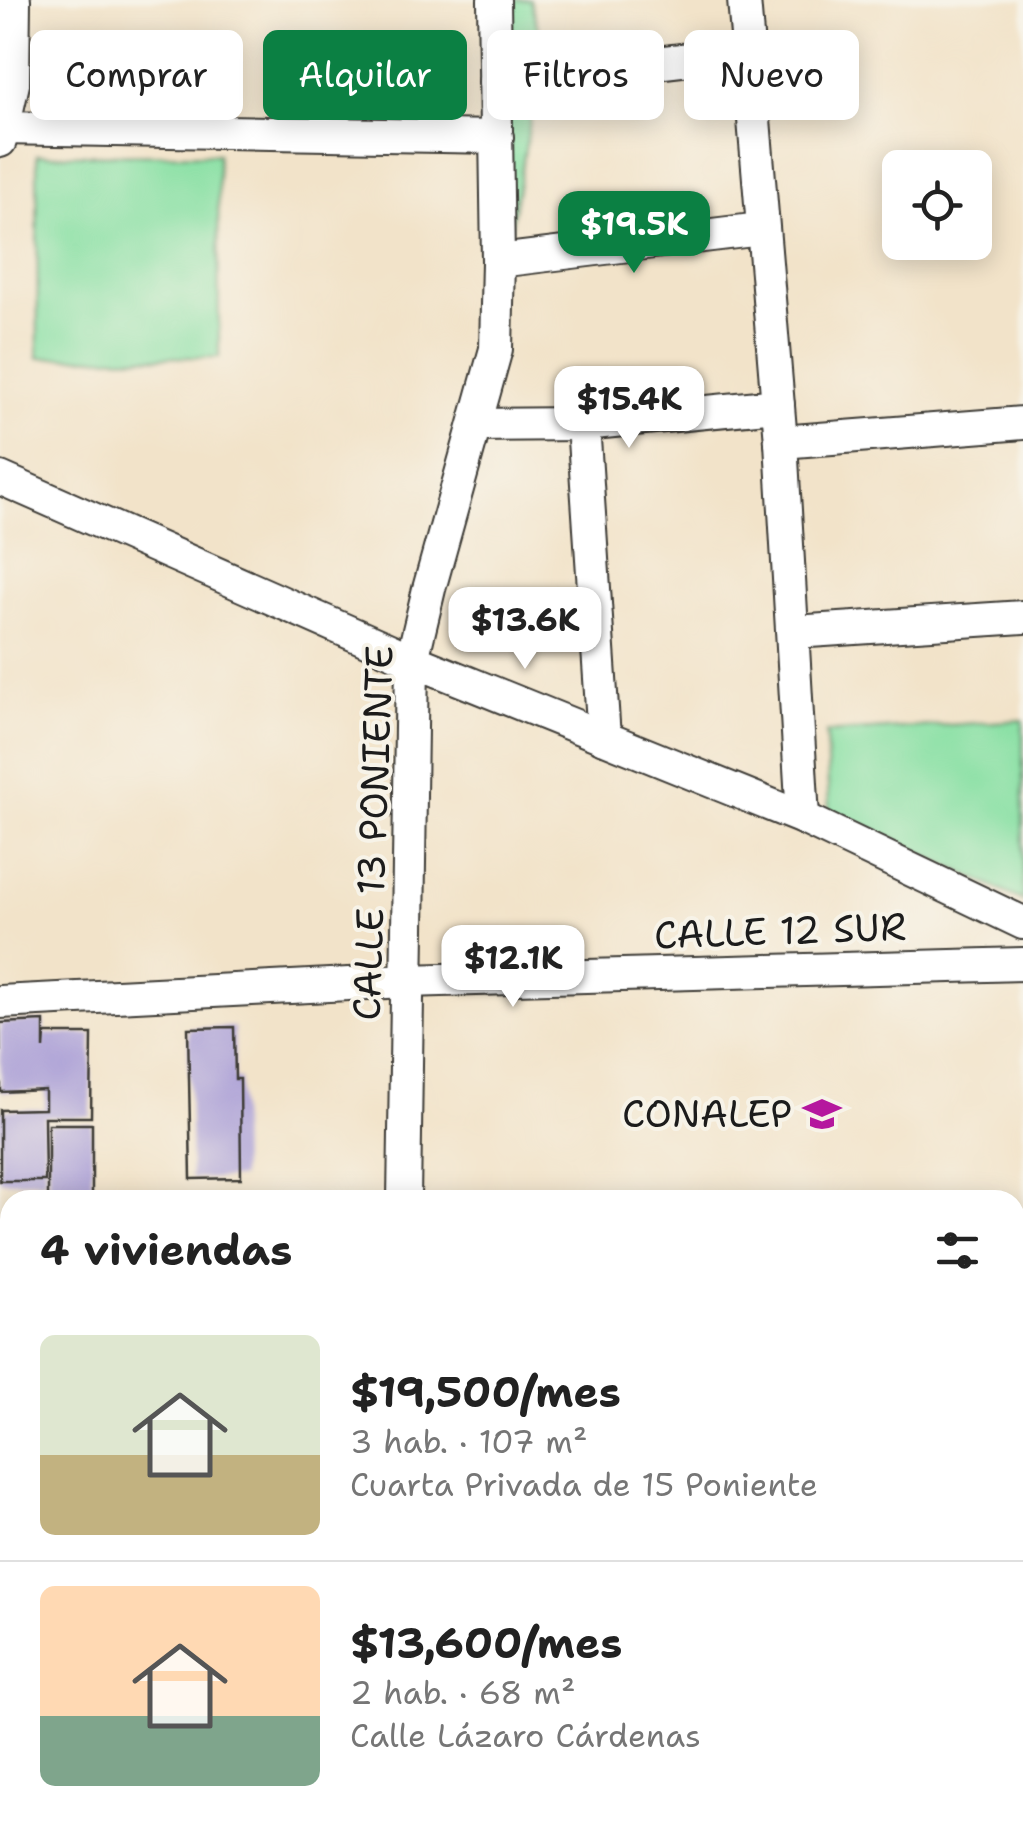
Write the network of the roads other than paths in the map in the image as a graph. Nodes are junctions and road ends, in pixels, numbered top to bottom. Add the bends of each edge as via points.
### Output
1 (14, 0) edge
2 (494, 0) edge
3 (744, 0) edge
4 (494, 30) edge
5 (746, 30) edge
6 (497, 120) edge
7 (753, 120) edge
8 (2, 132) edge
9 (498, 137) junction
10 (761, 229) junction
11 (498, 261) junction
12 (778, 406) junction
13 (1023, 423) edge
14 (583, 424) junction
15 (476, 425) junction
16 (781, 442) junction
17 (0, 478) edge
18 (1023, 617) edge
19 (794, 632) junction
20 (412, 660) junction
21 (604, 738) junction
22 (803, 818) junction
23 (1023, 923) edge
24 (1023, 964) edge
25 (406, 982) junction
26 (0, 1002) edge
27 (404, 1190) edge

1 - 8 street via 13,84
2 - 4 street, CALLE 13 PONIENTE
3 - 5 street
6 - 9 street, CALLE 13 PONIENTE
7 - 10 street
8 - 9 street
9 - 11 street, CALLE 13 PONIENTE
10 - 11 street
10 - 12 street
11 - 15 street, CALLE 13 PONIENTE via 496,350
12 - 14 street
12 - 16 street
13 - 16 street
14 - 15 street
14 - 21 street
15 - 20 street, CALLE 13 PONIENTE
16 - 19 street
17 - 20 street
18 - 19 street
19 - 22 street
20 - 21 street
20 - 25 street, CALLE 13 PONIENTE
21 - 22 street
22 - 23 street
24 - 25 street, CALLE 12 SUR
25 - 26 street, CALLE 12 SUR
25 - 27 street, CALLE 13 PONIENTE

